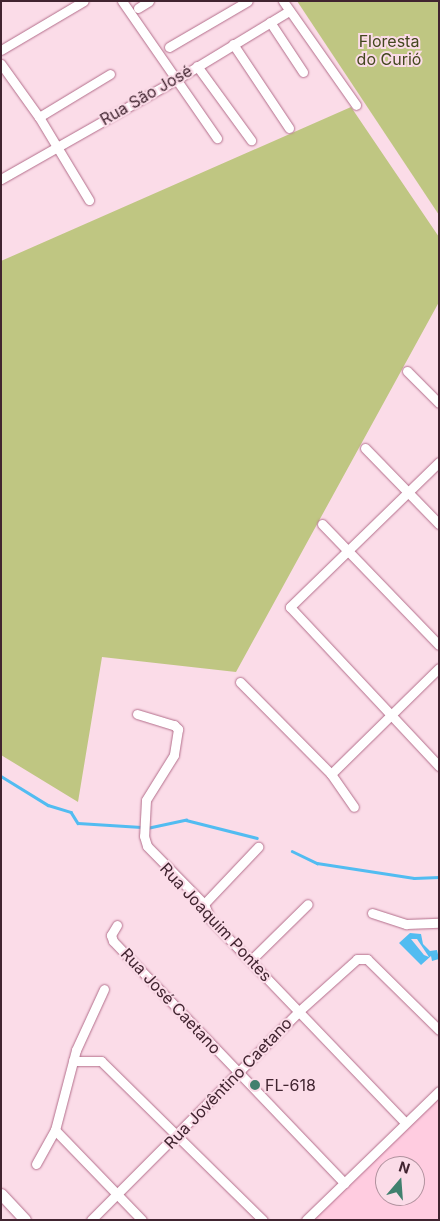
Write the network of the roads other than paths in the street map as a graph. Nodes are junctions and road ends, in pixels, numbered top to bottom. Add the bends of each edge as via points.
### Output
1 (84, 1) edge
2 (122, 1) edge
3 (149, 1) edge
4 (248, 1) edge
5 (283, 1) edge
6 (138, 8) dead end
7 (289, 11) junction
8 (270, 22) junction
9 (234, 44) junction
10 (169, 47) dead end
11 (1, 50) edge
12 (1, 64) edge
13 (197, 66) junction
14 (303, 72) dead end
15 (110, 74) dead end
16 (177, 79) junction
17 (356, 105) dead end
18 (39, 117) junction
19 (289, 128) dead end
20 (217, 138) dead end
21 (251, 140) dead end
22 (55, 147) junction
23 (1, 179) edge
24 (89, 200) dead end
25 (407, 371) dead end
26 (439, 403) edge
27 (365, 448) dead end
28 (439, 462) edge
29 (408, 492) junction
30 (322, 524) dead end
31 (439, 524) edge
32 (347, 550) junction
33 (439, 645) edge
34 (439, 668) edge
35 (240, 682) dead end
36 (137, 714) dead end
37 (390, 716) junction
38 (439, 766) edge
39 (331, 774) junction
40 (354, 807) dead end
41 (258, 847) dead end
42 (204, 904) junction
43 (308, 904) dead end
44 (372, 913) dead end
45 (439, 923) edge
46 (117, 925) dead end
47 (252, 959) junction
48 (104, 989) dead end
49 (298, 1012) junction
50 (439, 1030) edge
51 (72, 1061) junction
52 (237, 1072) junction
53 (439, 1091) edge
54 (404, 1121) junction
55 (55, 1130) junction
56 (179, 1134) junction
57 (36, 1164) dead end
58 (344, 1183) junction
59 (1, 1194) edge
60 (118, 1194) junction
61 (25, 1220) edge
62 (91, 1220) edge
63 (142, 1220) edge
64 (263, 1220) edge
65 (306, 1220) edge

1 - 11 street
2 - 16 street
3 - 6 street
4 - 10 street
5 - 7 street
7 - 8 street, Rua São José
7 - 17 street
8 - 9 street, Rua São José
8 - 14 street
9 - 13 street, Rua São José
9 - 19 street
12 - 18 street
13 - 16 street, Rua São José
13 - 21 street
15 - 18 street
16 - 20 street
16 - 22 street, Rua São José
18 - 22 street
22 - 23 street, Rua São José
22 - 24 street
25 - 26 street
27 - 29 street
28 - 29 street
29 - 31 street
29 - 32 street
30 - 32 street
32 - 33 street
32 - 37 street via 292,604 291,610
34 - 37 street
35 - 39 street
36 - 42 street, Rua Joaquim Pontes via 174,725 178,738 171,762 146,800 145,842 156,858
37 - 38 street
37 - 39 street
39 - 40 street
41 - 42 street
42 - 47 street, Rua Joaquim Pontes via 210,919
43 - 47 street
44 - 45 street via 406,924
46 - 52 street, Rua José Caetano via 111,935 114,941
47 - 49 street, Rua Joaquim Pontes
48 - 51 street
49 - 50 street, Rua Jovêntino Caetano via 357,959 364,958
49 - 52 street, Rua Jovêntino Caetano
49 - 54 street, Rua Joaquim Pontes
51 - 55 street
51 - 56 street via 95,1059
52 - 56 street, Rua Jovêntino Caetano
52 - 58 street, Rua José Caetano
53 - 54 street
54 - 58 street
55 - 57 street
55 - 60 street
56 - 60 street, Rua Jovêntino Caetano
56 - 64 street
58 - 65 street
59 - 61 street
60 - 62 street, Rua Jovêntino Caetano
60 - 63 street

